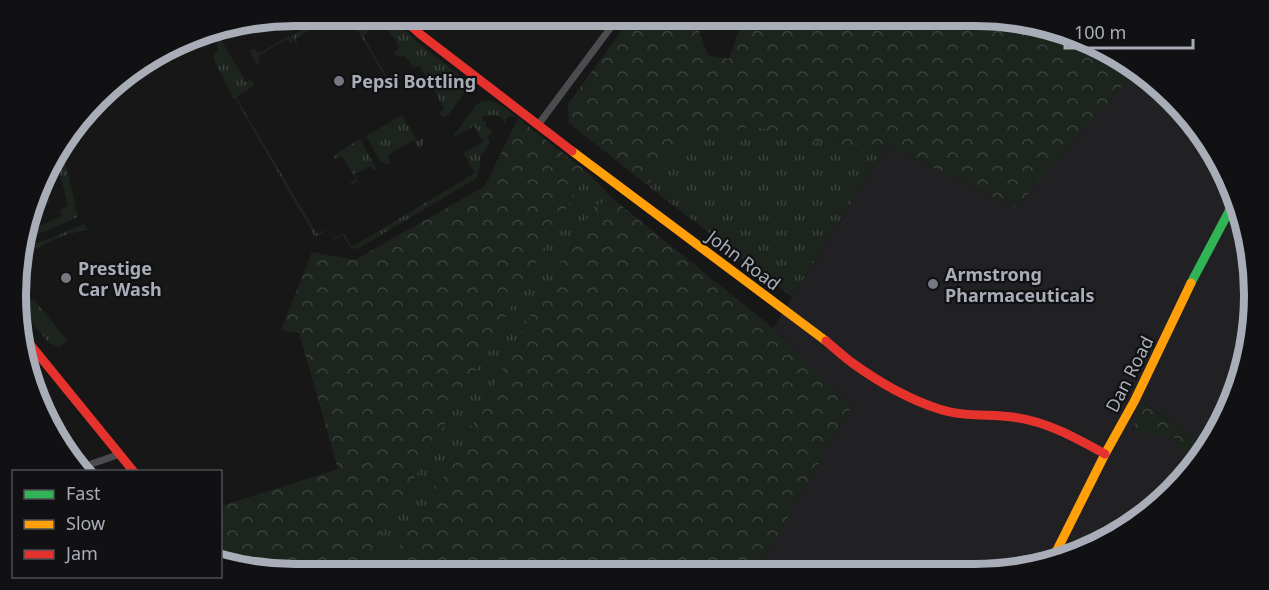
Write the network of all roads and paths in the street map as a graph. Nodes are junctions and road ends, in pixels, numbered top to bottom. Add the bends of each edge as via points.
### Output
1 (411, 26) edge
2 (612, 26) edge
3 (538, 125) junction
4 (1230, 210) edge
5 (30, 345) edge
6 (120, 454) junction
7 (1105, 454) junction
8 (86, 466) edge
9 (133, 470) edge
10 (1056, 551) edge

1 - 3 street, John Road
2 - 3 street
3 - 7 street, John Road via 881,382 939,409 1038,422
4 - 7 street, Dan Road
5 - 6 street
6 - 8 street
6 - 9 street
7 - 10 street, Dan Road

